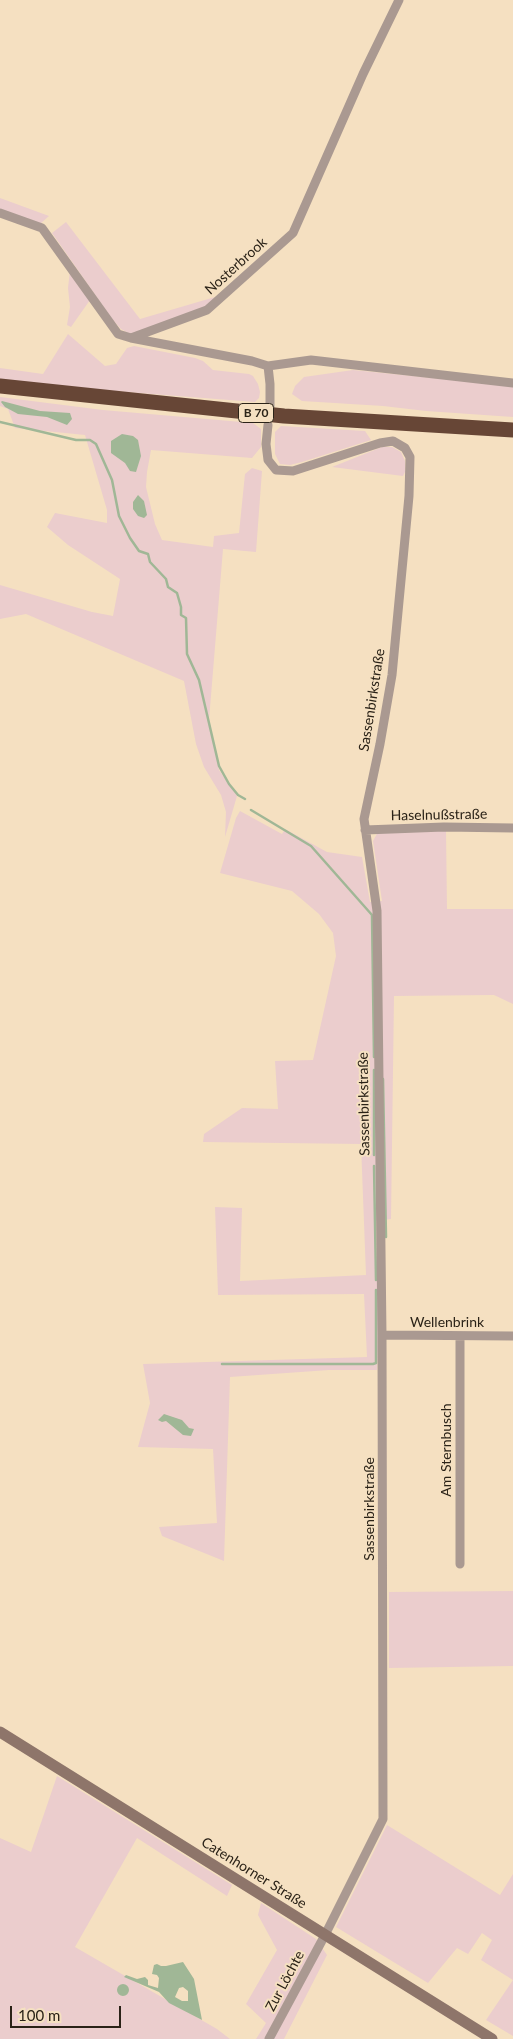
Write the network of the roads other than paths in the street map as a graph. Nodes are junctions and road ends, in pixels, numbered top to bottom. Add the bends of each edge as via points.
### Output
1 (399, 0) edge
2 (0, 213) edge
3 (131, 338) junction
4 (268, 366) junction
5 (513, 383) edge
6 (0, 386) edge
7 (270, 408) dead end
8 (268, 425) dead end
9 (513, 430) edge
10 (513, 828) edge
11 (365, 830) junction
12 (382, 1336) junction
13 (460, 1336) junction
14 (513, 1336) edge
15 (460, 1564) dead end
16 (0, 1732) edge
17 (325, 1935) junction
18 (269, 2039) edge
19 (492, 2039) edge

1 - 3 street, Nosterbrook via 293,233 206,310
2 - 3 street via 42,228 118,334
3 - 4 street via 252,360
4 - 5 street via 311,360
4 - 7 street
6 - 9 highway, B 70 via 284,416
8 - 11 street, Sassenbirkstraße via 268,460 276,470 294,471 380,443 392,442 404,448 410,458 392,675 364,819
10 - 11 street, Haselnußstraße
11 - 12 street, Sassenbirkstraße via 376,911
12 - 13 street, Wellenbrink
12 - 17 street, Sassenbirkstraße via 383,1819
13 - 14 street, Wellenbrink
13 - 15 street, Am Sternbusch
16 - 17 street, Catenhorner Straße
17 - 18 street, Zur Löchte
17 - 19 street, Catenhorner Straße

